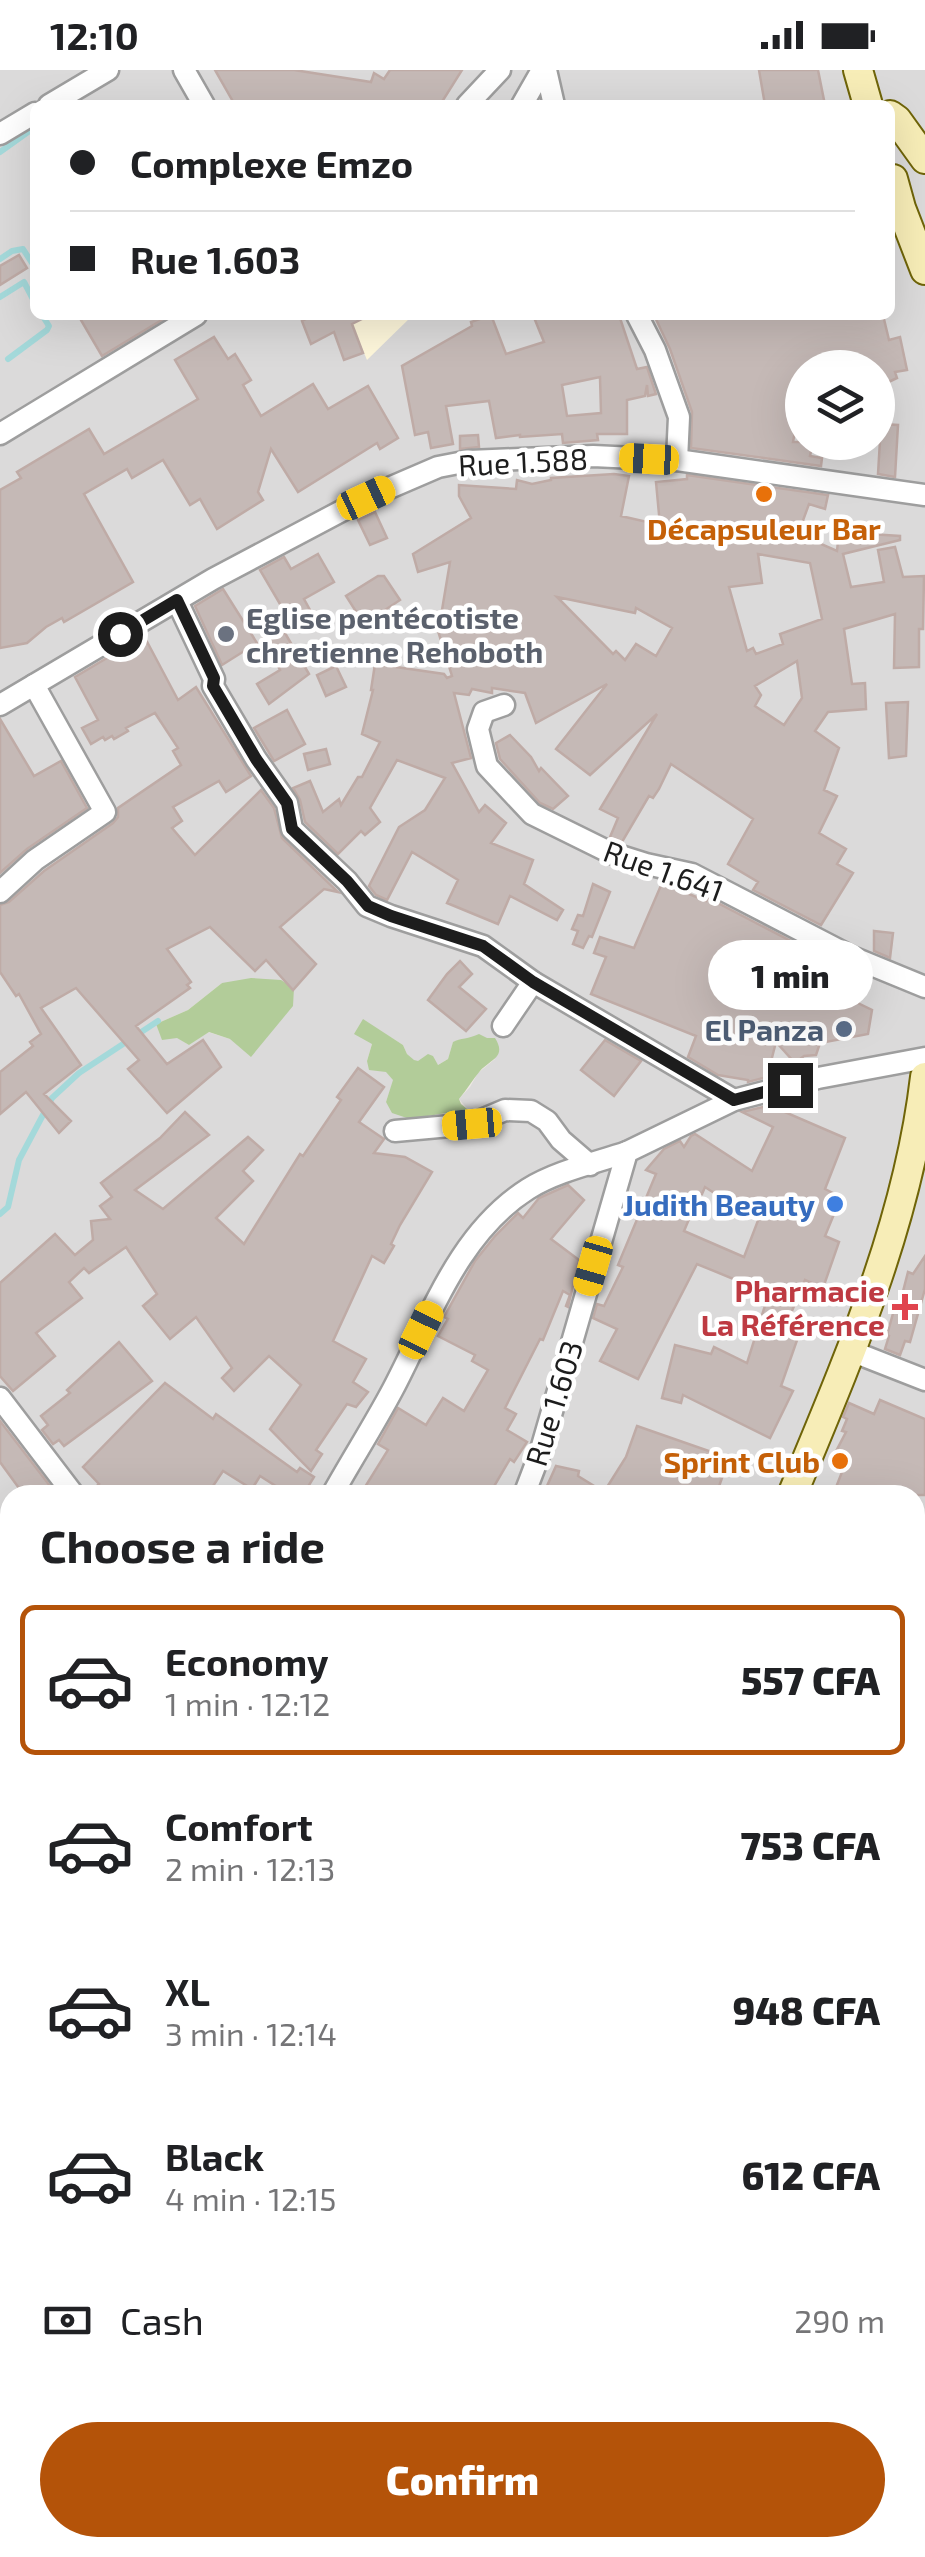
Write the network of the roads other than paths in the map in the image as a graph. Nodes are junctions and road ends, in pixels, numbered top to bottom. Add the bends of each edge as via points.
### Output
1 (108, 70) edge
2 (184, 70) edge
3 (500, 70) edge
4 (544, 70) edge
5 (57, 100) edge
6 (201, 100) edge
7 (472, 100) edge
8 (525, 100) edge
9 (553, 100) edge
10 (895, 105) edge
11 (925, 111) edge
12 (30, 116) edge
13 (895, 124) edge
14 (0, 134) edge
15 (925, 159) edge
16 (895, 180) edge
17 (895, 187) edge
18 (925, 211) edge
19 (925, 270) edge
20 (188, 320) edge
21 (639, 320) edge
22 (0, 434) edge
23 (677, 460) junction
24 (925, 496) edge
25 (177, 600) junction
26 (34, 685) junction
27 (504, 705) dead end
28 (0, 706) edge
29 (0, 892) edge
30 (533, 982) junction
31 (925, 988) edge
32 (503, 1026) dead end
33 (925, 1058) edge
34 (925, 1077) edge
35 (734, 1100) junction
36 (395, 1131) dead end
37 (628, 1152) junction
38 (590, 1165) junction
39 (851, 1350) junction
40 (925, 1380) edge
41 (0, 1398) edge
42 (66, 1485) edge
43 (338, 1485) edge
44 (528, 1485) edge
45 (796, 1485) edge

1 - 5 street
2 - 6 street
3 - 7 street
4 - 8 street
4 - 9 street
10 - 11 main road
12 - 14 street
13 - 15 main road
16 - 18 main road
17 - 19 main road
20 - 22 street
21 - 23 street via 679,417
23 - 24 street, Rue 1.588
23 - 25 street, Rue 1.588 via 593,456 438,467 366,498
25 - 26 street, Rue 1.588
25 - 30 street via 213,686 287,803 292,829 368,906 483,946
26 - 28 street, Rue 1.588
26 - 29 street via 106,812
27 - 31 street, Rue 1.641 via 484,712 478,730 488,766 532,814 610,853 692,874 852,958
30 - 32 street
30 - 35 street
33 - 35 street
34 - 39 main road via 893,1230
35 - 37 street
36 - 38 street via 472,1124 504,1110 531,1112
37 - 38 street
37 - 44 street, Rue 1.603
38 - 43 street via 529,1188 467,1250
39 - 40 street
39 - 45 main road
41 - 42 street

